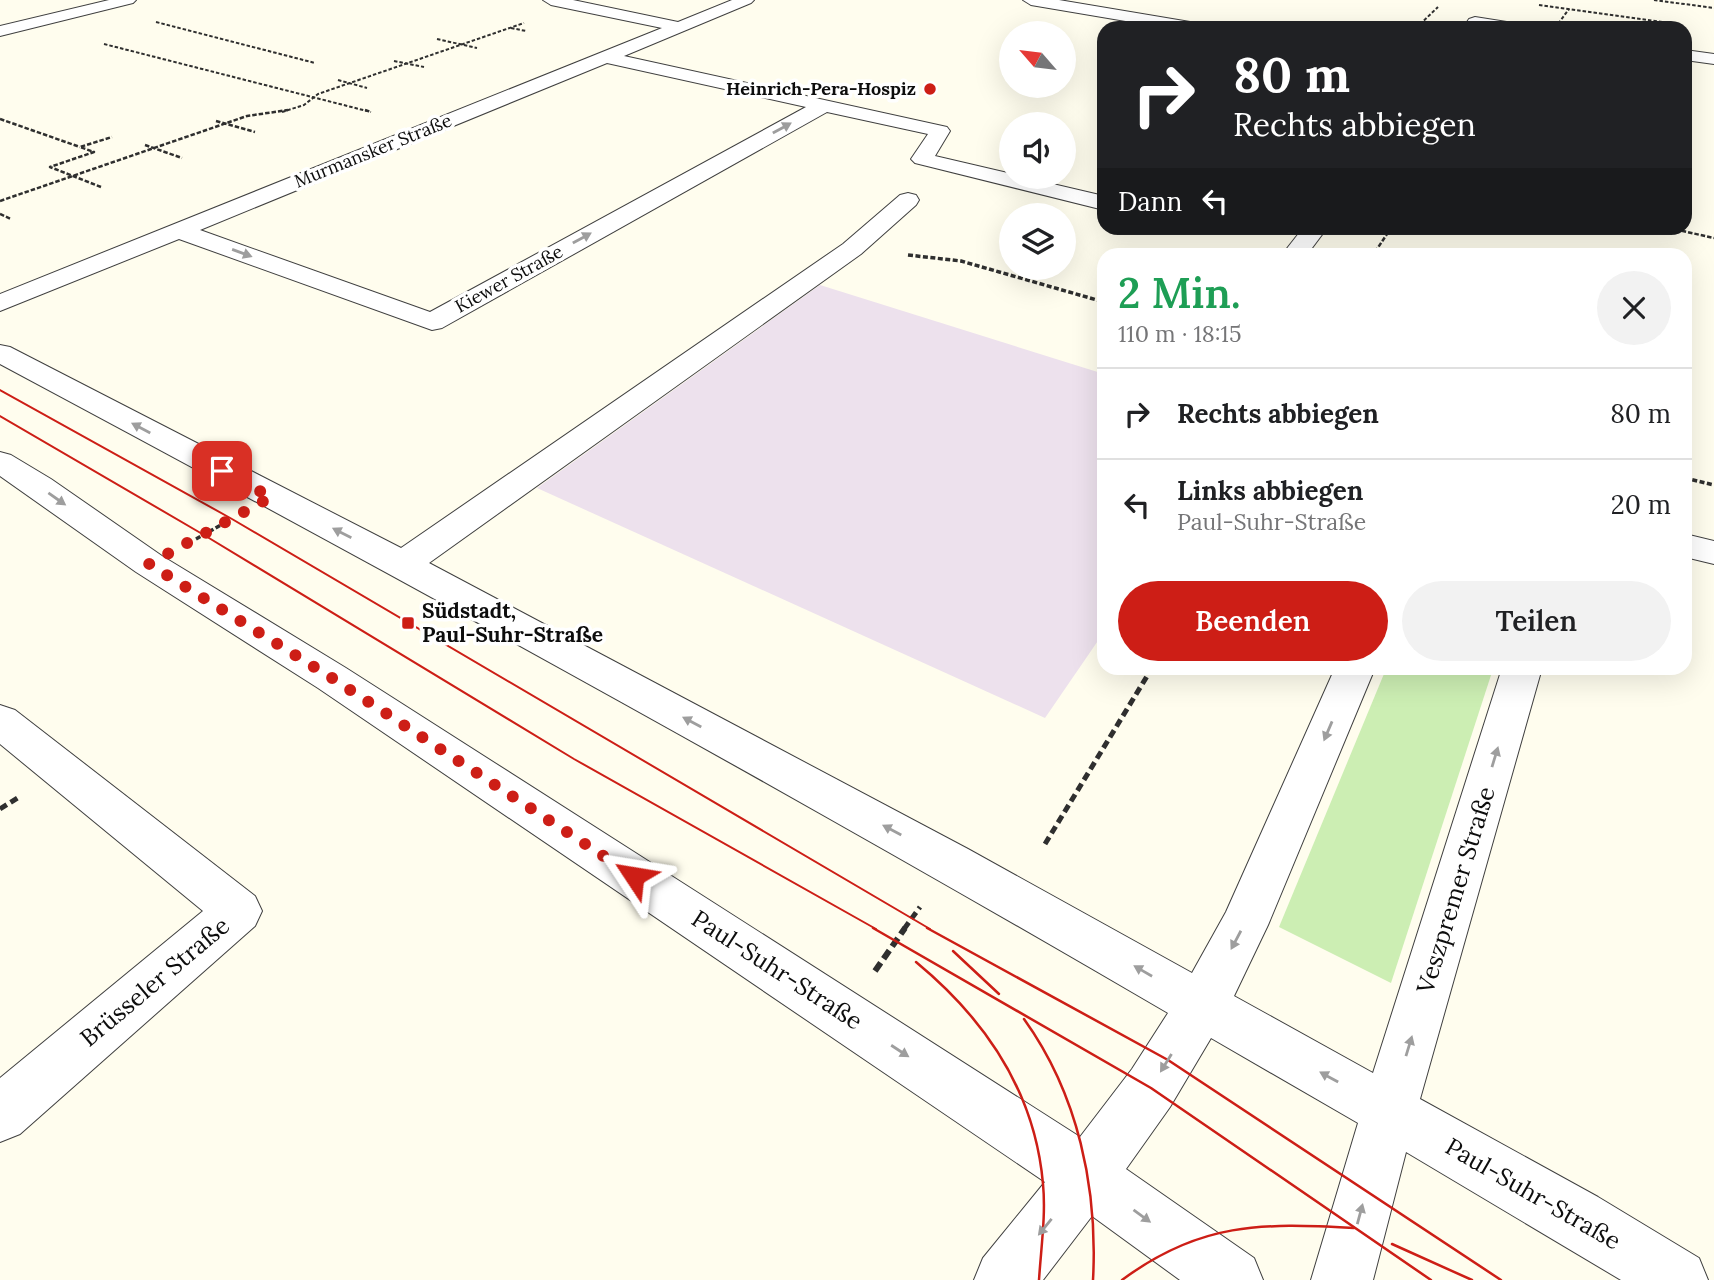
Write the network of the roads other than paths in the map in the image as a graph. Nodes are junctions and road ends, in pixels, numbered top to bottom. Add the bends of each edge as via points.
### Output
1 (128, 0) edge
2 (551, 0) edge
3 (747, 0) edge
4 (1031, 0) edge
5 (1154, 21) edge
6 (679, 27) junction
7 (0, 31) edge
8 (1692, 56) edge
9 (605, 57) junction
10 (1714, 59) edge
11 (823, 106) junction
12 (908, 200) dead end
13 (1097, 201) edge
14 (177, 230) junction
15 (0, 303) edge
16 (0, 353) edge
17 (0, 462) edge
18 (1692, 547) edge
19 (1714, 554) edge
20 (403, 564) junction
21 (1352, 675) edge
22 (1519, 675) edge
23 (0, 721) edge
24 (1202, 1005) junction
25 (1389, 1111) junction
26 (0, 1114) edge
27 (1087, 1176) junction
28 (1005, 1280) edge
29 (1232, 1280) edge
30 (1342, 1280) edge
31 (1676, 1280) edge

1 - 7 street
2 - 6 street
3 - 6 street, Murmansker Straße
4 - 5 street
6 - 9 street, Murmansker Straße
8 - 10 street
9 - 11 street
9 - 14 street, Murmansker Straße
11 - 13 street via 940,131 922,159
14 -> 11 street, Kiewer Straße via 432,321
12 - 20 street via 852,249
14 - 15 street, Murmansker Straße
20 -> 16 street
17 -> 27 street, Paul-Suhr-Straße
18 - 19 street
24 -> 20 street via 952,863
21 -> 24 street via 1244,925
25 -> 22 street, Veszpremer Straße
23 - 26 street, Brüsseler Straße via 238,911
25 -> 24 street, Paul-Suhr-Straße
24 -> 27 street via 1151,1088
30 -> 25 street, Veszpremer Straße
25 - 31 street, Paul-Suhr-Straße
27 -> 28 street
27 -> 29 street, Paul-Suhr-Straße

